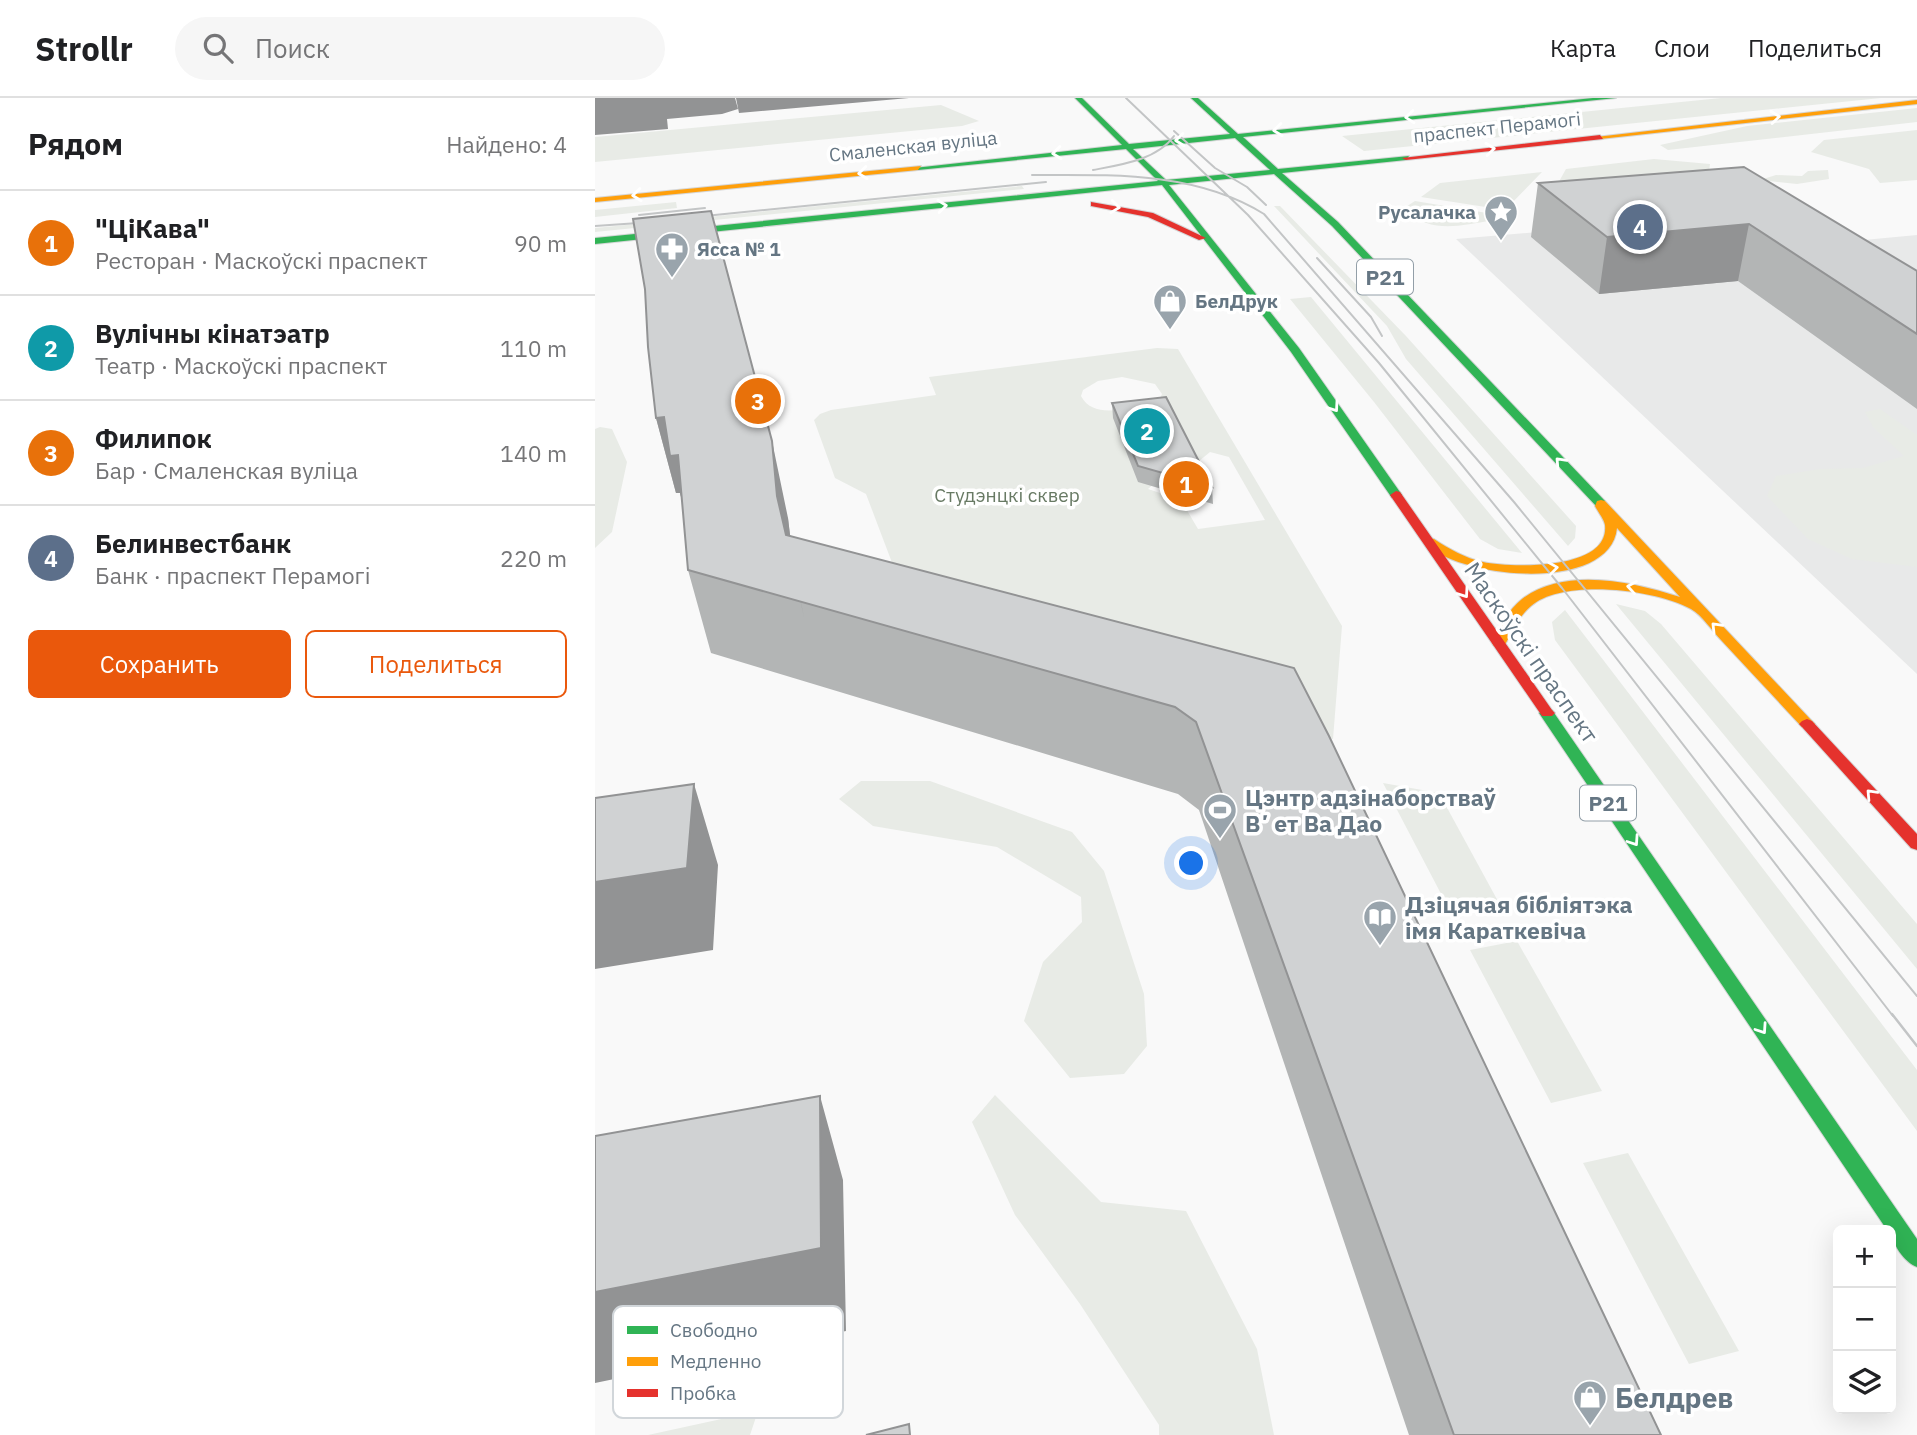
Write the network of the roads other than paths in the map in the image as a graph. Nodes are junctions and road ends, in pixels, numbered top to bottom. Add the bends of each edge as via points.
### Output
1 (1077, 98) edge
2 (1194, 98) edge
3 (1613, 98) edge
4 (1917, 102) edge
5 (1280, 115) dead end
6 (1071, 117) dead end
7 (1371, 121) junction
8 (1235, 135) junction
9 (1025, 142) dead end
10 (1125, 146) junction
11 (1422, 157) junction
12 (931, 166) junction
13 (1276, 172) junction
14 (1353, 178) dead end
15 (1164, 183) junction
16 (595, 200) edge
17 (974, 202) junction
18 (1340, 202) dead end
19 (1335, 224) junction
20 (595, 241) edge
21 (1213, 245) junction
22 (1601, 506) junction
23 (1421, 533) junction
24 (1697, 607) junction
25 (1499, 643) junction
26 (1917, 844) edge
27 (1917, 1257) edge

1 - 6 main road via 1077,110
1 - 10 main road, Маскоўскі праспект / Р21
2 - 8 main road, Р21
3 -> 7 main road, праспект Перамогі
11 -> 4 main road, праспект Перамогі
5 - 7 main road
7 -> 8 main road, праспект Перамогі
8 -> 10 main road, Смаленская вуліца
8 - 13 main road, Р21
9 - 12 main road
10 -> 12 main road, Смаленская вуліца
10 - 15 main road, Маскоўскі праспект / Р21
11 - 13 main road, праспект Перамогі
11 - 14 main road
12 -> 16 main road, Смаленская вуліца
13 - 15 main road, праспект Перамогі
13 - 19 main road, Р21
15 - 17 main road
15 - 21 main road, Маскоўскі праспект / Р21
20 -> 17 main road
17 -> 21 main road via 1077,202 1128,208 1173,221
18 - 19 main road
22 -> 19 main road, Р21
21 -> 23 main road, Маскоўскі праспект / Р21 via 1295,350
23 -> 22 main road via 1446,552 1486,566 1556,568 1576,564 1604,548 1613,527
22 - 24 main road, Р21
23 -> 25 main road, Маскоўскі праспект / Р21
24 -> 25 main road via 1622,585 1571,586 1528,600 1514,611
26 -> 24 main road, Р21
25 -> 27 main road, Маскоўскі праспект / Р21

